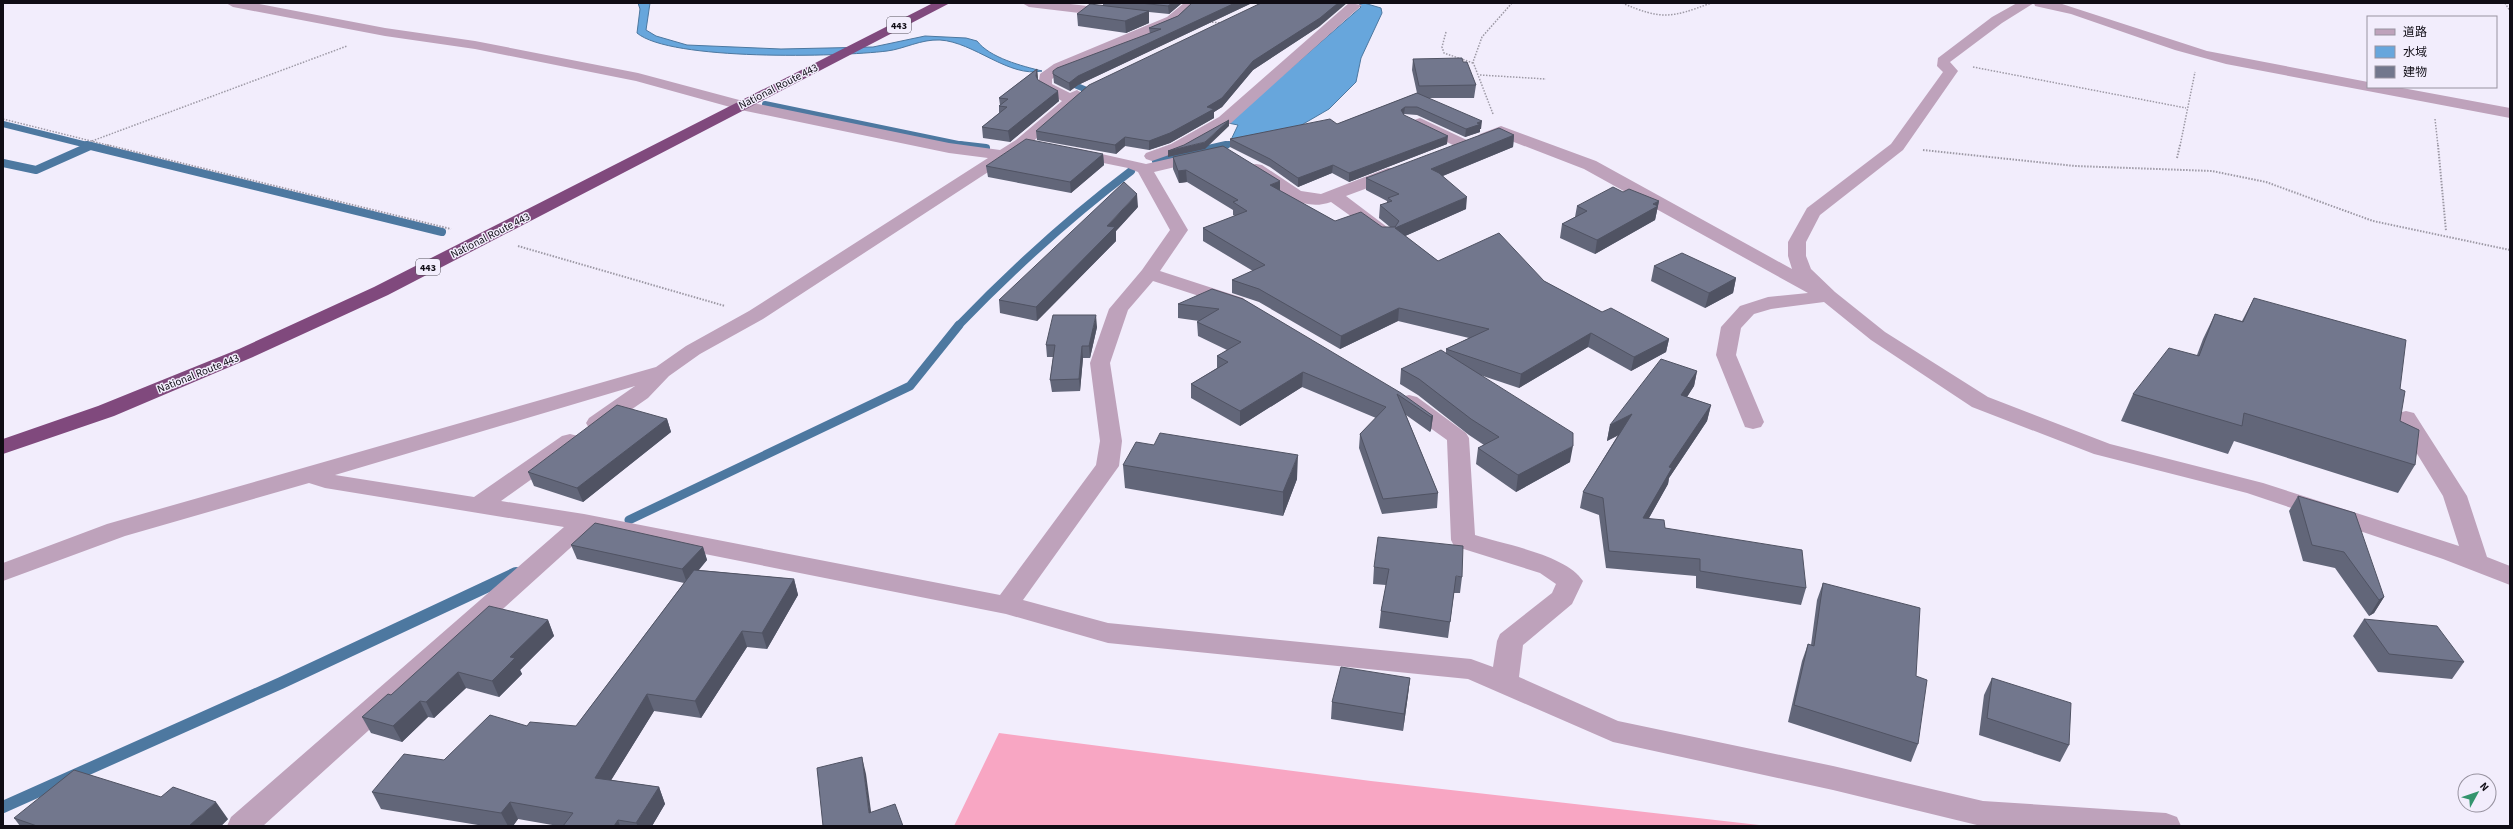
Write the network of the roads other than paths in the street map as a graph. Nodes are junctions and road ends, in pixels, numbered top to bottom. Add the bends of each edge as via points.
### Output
1 (233, 3) edge
2 (943, 3) edge
3 (1029, 3) edge
4 (1192, 3) edge
5 (2028, 3) edge
6 (2040, 3) edge
7 (1355, 5) dead end
8 (1127, 14) edge
9 (1142, 16) edge
10 (1172, 20) junction
11 (1091, 86) edge
12 (2367, 86) edge
13 (2379, 88) edge
14 (1072, 100) junction
15 (741, 105) junction
16 (2510, 113) edge
17 (1410, 119) edge
18 (1022, 142) junction
19 (1465, 145) junction
20 (1218, 153) edge
21 (1443, 153) edge
22 (1002, 155) junction
23 (1244, 162) edge
24 (1138, 166) junction
25 (1406, 167) edge
26 (1333, 195) junction
27 (1388, 234) edge
28 (1149, 274) junction
29 (1828, 296) junction
30 (1258, 312) edge
31 (663, 371) junction
32 (1395, 393) edge
33 (2406, 418) edge
34 (1753, 422) dead end
35 (3, 448) edge
36 (310, 476) junction
37 (479, 504) junction
38 (584, 522) junction
39 (2476, 562) junction
40 (3, 572) edge
41 (2510, 576) edge
42 (1006, 605) junction
43 (1505, 682) junction
44 (242, 826) edge
45 (2166, 826) edge

1 - 15 street via 385,32 476,44 630,76
2 - 15 highway, National Route 443 / 443
3 - 8 street
4 - 10 street
5 - 29 street via 1997,20 1943,61 1944,66 1951,71 1897,147 1813,212 1797,242 1797,256 1802,271
6 - 12 street via 2214,56
7 - 24 street via 1225,120
9 - 10 street
10 - 14 street via 1059,67 1045,77 1045,86
11 - 14 street
13 - 16 street
14 - 18 street
15 - 22 street via 949,148
15 - 35 highway, National Route 443 / 443 via 381,291 246,353 106,411
17 - 19 street
18 - 22 street
18 - 24 street
19 - 21 street
19 - 29 street via 1501,131 1590,165
20 - 24 street
22 - 31 street via 756,315
23 - 26 street via 1296,196 1323,199
24 - 28 street via 1179,230
25 - 26 street
26 - 27 street
28 - 30 street via 1213,293
28 - 42 street via 1119,309 1100,363 1111,441 1107,466
29 - 34 street via 1768,303 1747,310 1731,327 1726,355
29 - 39 street via 1878,336 1980,402 2102,449 2255,488
31 - 36 street
31 - 37 street via 640,393
32 - 43 street via 1458,438 1463,540 1549,567 1570,581 1563,598 1510,641
33 - 39 street via 2455,496
36 - 37 street via 325,481
36 - 40 street via 116,530
37 - 38 street
38 - 42 street
38 - 44 street
39 - 41 street
42 - 43 street via 1108,634 1471,669
43 - 45 street via 1613,731 1833,778 1983,814

